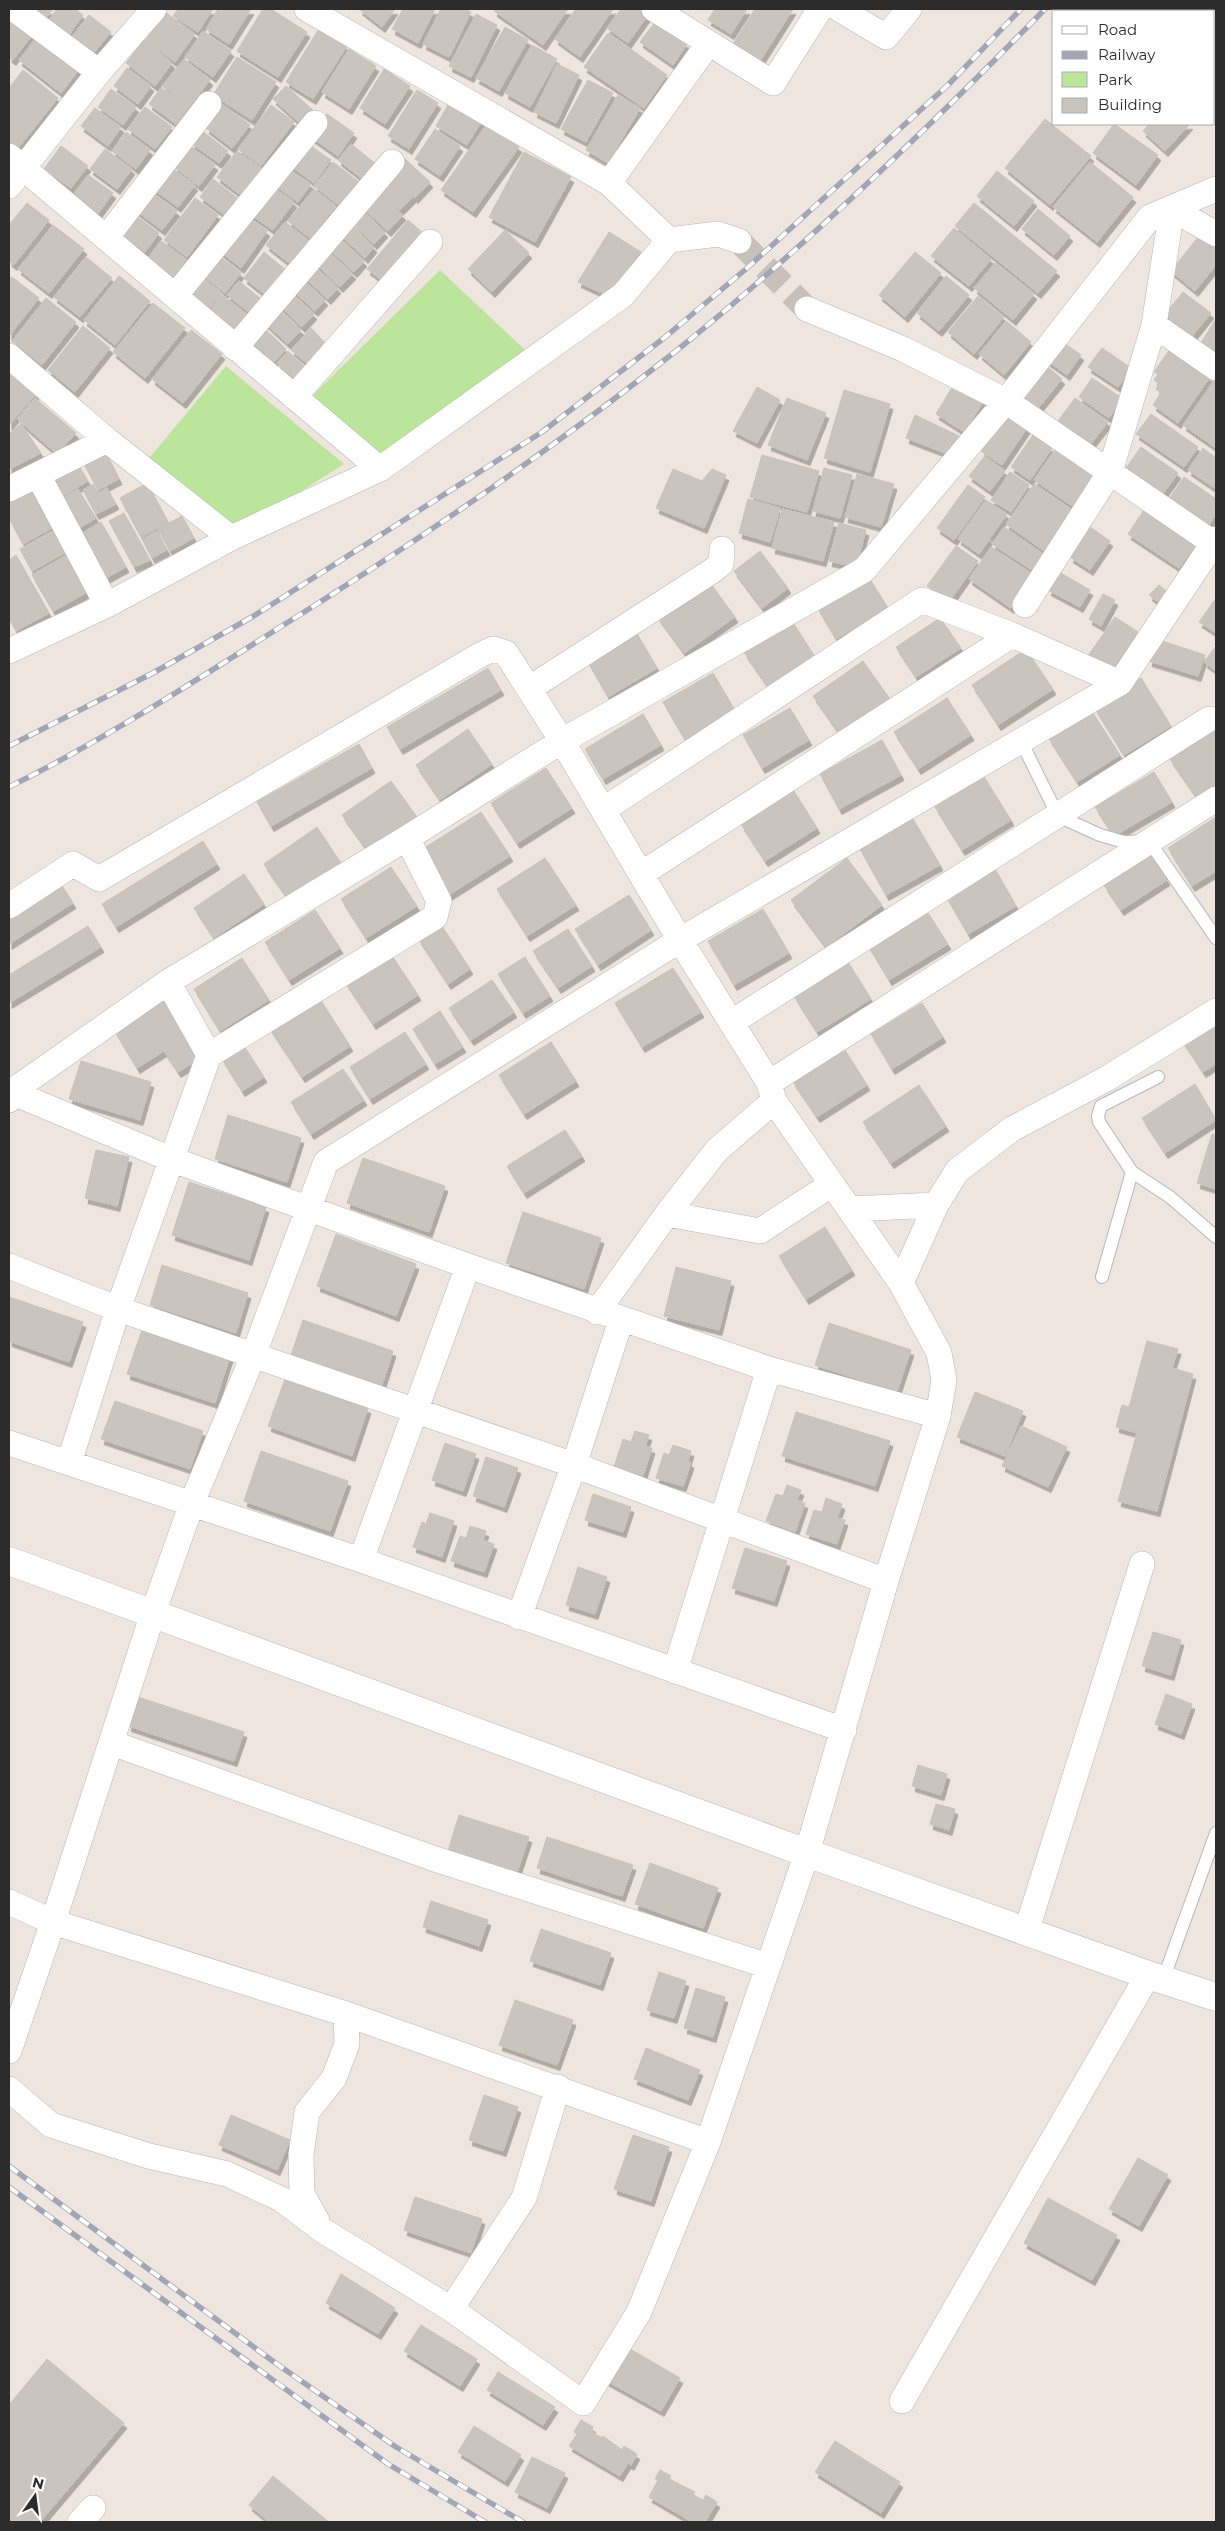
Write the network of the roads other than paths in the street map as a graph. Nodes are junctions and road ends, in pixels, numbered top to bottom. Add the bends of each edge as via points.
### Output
1 (14, 9) edge
2 (154, 9) edge
3 (307, 9) edge
4 (654, 9) edge
5 (820, 9) edge
6 (839, 9) edge
7 (909, 9) edge
8 (708, 44) junction
9 (99, 72) junction
10 (209, 104) dead end
11 (315, 123) dead end
12 (392, 162) dead end
13 (13, 170) edge
14 (609, 183) junction
15 (1216, 189) edge
16 (1172, 209) junction
17 (1216, 234) edge
18 (106, 238) junction
19 (669, 240) junction
20 (738, 241) tunnel mouth
21 (430, 242) dead end
22 (175, 296) junction
23 (807, 310) tunnel mouth
24 (1154, 325) junction
25 (235, 348) junction
26 (9, 356) edge
27 (1216, 368) edge
28 (294, 397) junction
29 (1006, 401) junction
30 (107, 440) junction
31 (380, 469) junction
32 (1110, 472) junction
33 (38, 475) junction
34 (9, 489) edge
35 (231, 538) junction
36 (1215, 542) edge
37 (722, 549) dead end
38 (1024, 604) dead end
39 (106, 605) junction
40 (1012, 635) junction
41 (9, 651) edge
42 (1120, 683) junction
43 (530, 688) junction
44 (1209, 719) dead end
45 (562, 741) junction
46 (1021, 741) junction
47 (1216, 799) edge
48 (603, 810) junction
49 (1058, 816) junction
50 (407, 838) junction
51 (1150, 842) junction
52 (641, 874) junction
53 (9, 906) edge
54 (1216, 938) edge
55 (680, 940) junction
56 (168, 982) junction
57 (1216, 1012) edge
58 (732, 1022) junction
59 (209, 1055) junction
60 (1158, 1077) dead end
61 (772, 1092) junction
62 (10, 1094) edge
63 (173, 1160) junction
64 (1132, 1172) junction
65 (832, 1184) junction
66 (936, 1205) junction
67 (308, 1207) junction
68 (850, 1209) junction
69 (667, 1214) junction
70 (1216, 1237) edge
71 (9, 1266) edge
72 (468, 1266) junction
73 (1102, 1277) dead end
74 (901, 1283) junction
75 (118, 1310) junction
76 (597, 1312) junction
77 (621, 1320) junction
78 (253, 1356) junction
79 (769, 1369) junction
80 (414, 1412) junction
81 (938, 1416) junction
82 (9, 1443) edge
83 (68, 1463) junction
84 (574, 1465) junction
85 (192, 1503) junction
86 (724, 1522) junction
87 (361, 1560) junction
88 (9, 1561) edge
89 (1142, 1564) dead end
90 (886, 1581) junction
91 (153, 1613) junction
92 (519, 1617) junction
93 (675, 1672) junction
94 (844, 1730) junction
95 (112, 1743) junction
96 (1216, 1833) edge
97 (807, 1853) junction
98 (9, 1902) edge
99 (53, 1922) junction
100 (1026, 1932) junction
101 (768, 1966) junction
102 (1155, 1977) junction
103 (1216, 1997) edge
104 (346, 2014) junction
105 (9, 2051) edge
106 (558, 2087) junction
107 (9, 2089) edge
108 (708, 2142) junction
109 (322, 2230) junction
110 (451, 2309) junction
111 (902, 2402) dead end

1 - 9 street
2 - 9 street
3 - 14 street
4 - 8 street
5 - 8 street via 773,82
6 - 7 street via 886,37
8 - 14 street
9 - 13 street
10 - 18 street
11 - 22 street
12 - 25 street
13 - 18 street
14 - 19 street
15 - 16 street
16 - 17 street
16 - 24 street
16 - 29 street via 1150,217
18 - 22 street
19 - 20 street via 718,234
19 - 31 street via 623,295
21 - 28 street
22 - 25 street
23 - 29 street via 903,349
24 - 27 street
24 - 32 street
25 - 28 street
26 - 30 street
28 - 31 street
29 - 32 street
29 - 45 street via 864,570
30 - 33 street
30 - 35 street
31 - 35 street
32 - 36 street
32 - 38 street
33 - 34 street
33 - 39 street
35 - 39 street
36 - 42 street
37 - 43 street via 721,564 712,571
39 - 41 street
40 - 42 street
40 - 48 street via 922,600
40 - 52 street
42 - 46 street
43 - 45 street
43 - 53 street via 506,653 493,649 99,879 73,864
44 - 49 street
45 - 48 street
45 - 50 street
46 - 49 lane
46 - 55 street
47 - 51 street
48 - 52 street
49 - 51 lane via 1113,839
49 - 58 street
50 - 56 street
50 - 59 street via 438,902 435,917
51 - 54 lane
51 - 61 street
52 - 55 street
55 - 58 street
55 - 67 street via 326,1162
56 - 59 street
56 - 62 street
57 - 66 street via 1106,1079 1012,1129 957,1171
58 - 61 street
59 - 63 street
60 - 64 lane via 1101,1106 1098,1116
61 - 65 street
61 - 69 street via 717,1150
62 - 63 street
63 - 67 street
63 - 75 street
64 - 70 lane via 1170,1198
64 - 73 lane
65 - 68 street
65 - 69 street via 760,1231
66 - 68 street
66 - 74 street
67 - 72 street
67 - 78 street
68 - 74 street
69 - 76 street
71 - 75 street
72 - 76 street
72 - 80 street
74 - 81 street via 939,1353 944,1380
75 - 78 street
75 - 83 street
76 - 77 street
77 - 79 street
77 - 84 street
78 - 80 street
78 - 85 street
79 - 81 street
79 - 86 street
80 - 84 street
80 - 87 street
81 - 90 street
82 - 83 street
83 - 85 street
84 - 86 street
84 - 92 street
85 - 87 street
85 - 91 street
86 - 90 street
86 - 93 street
87 - 92 street
88 - 91 street
89 - 100 street
90 - 94 street
91 - 95 street
91 - 97 street
92 - 93 street
93 - 94 street
94 - 97 street
95 - 99 street
95 - 101 street via 435,1859
96 - 102 lane
97 - 100 street
97 - 101 street
98 - 99 street
99 - 104 street
99 - 105 street
100 - 102 street
101 - 108 street
102 - 103 street
102 - 111 street
104 - 106 street
104 - 109 street via 347,2044 334,2078 307,2112 301,2155 302,2194
106 - 108 street
106 - 110 street via 524,2198
107 - 109 street via 51,2124 149,2156 227,2174 281,2199
108 - 110 street via 639,2312 584,2403
109 - 110 street

